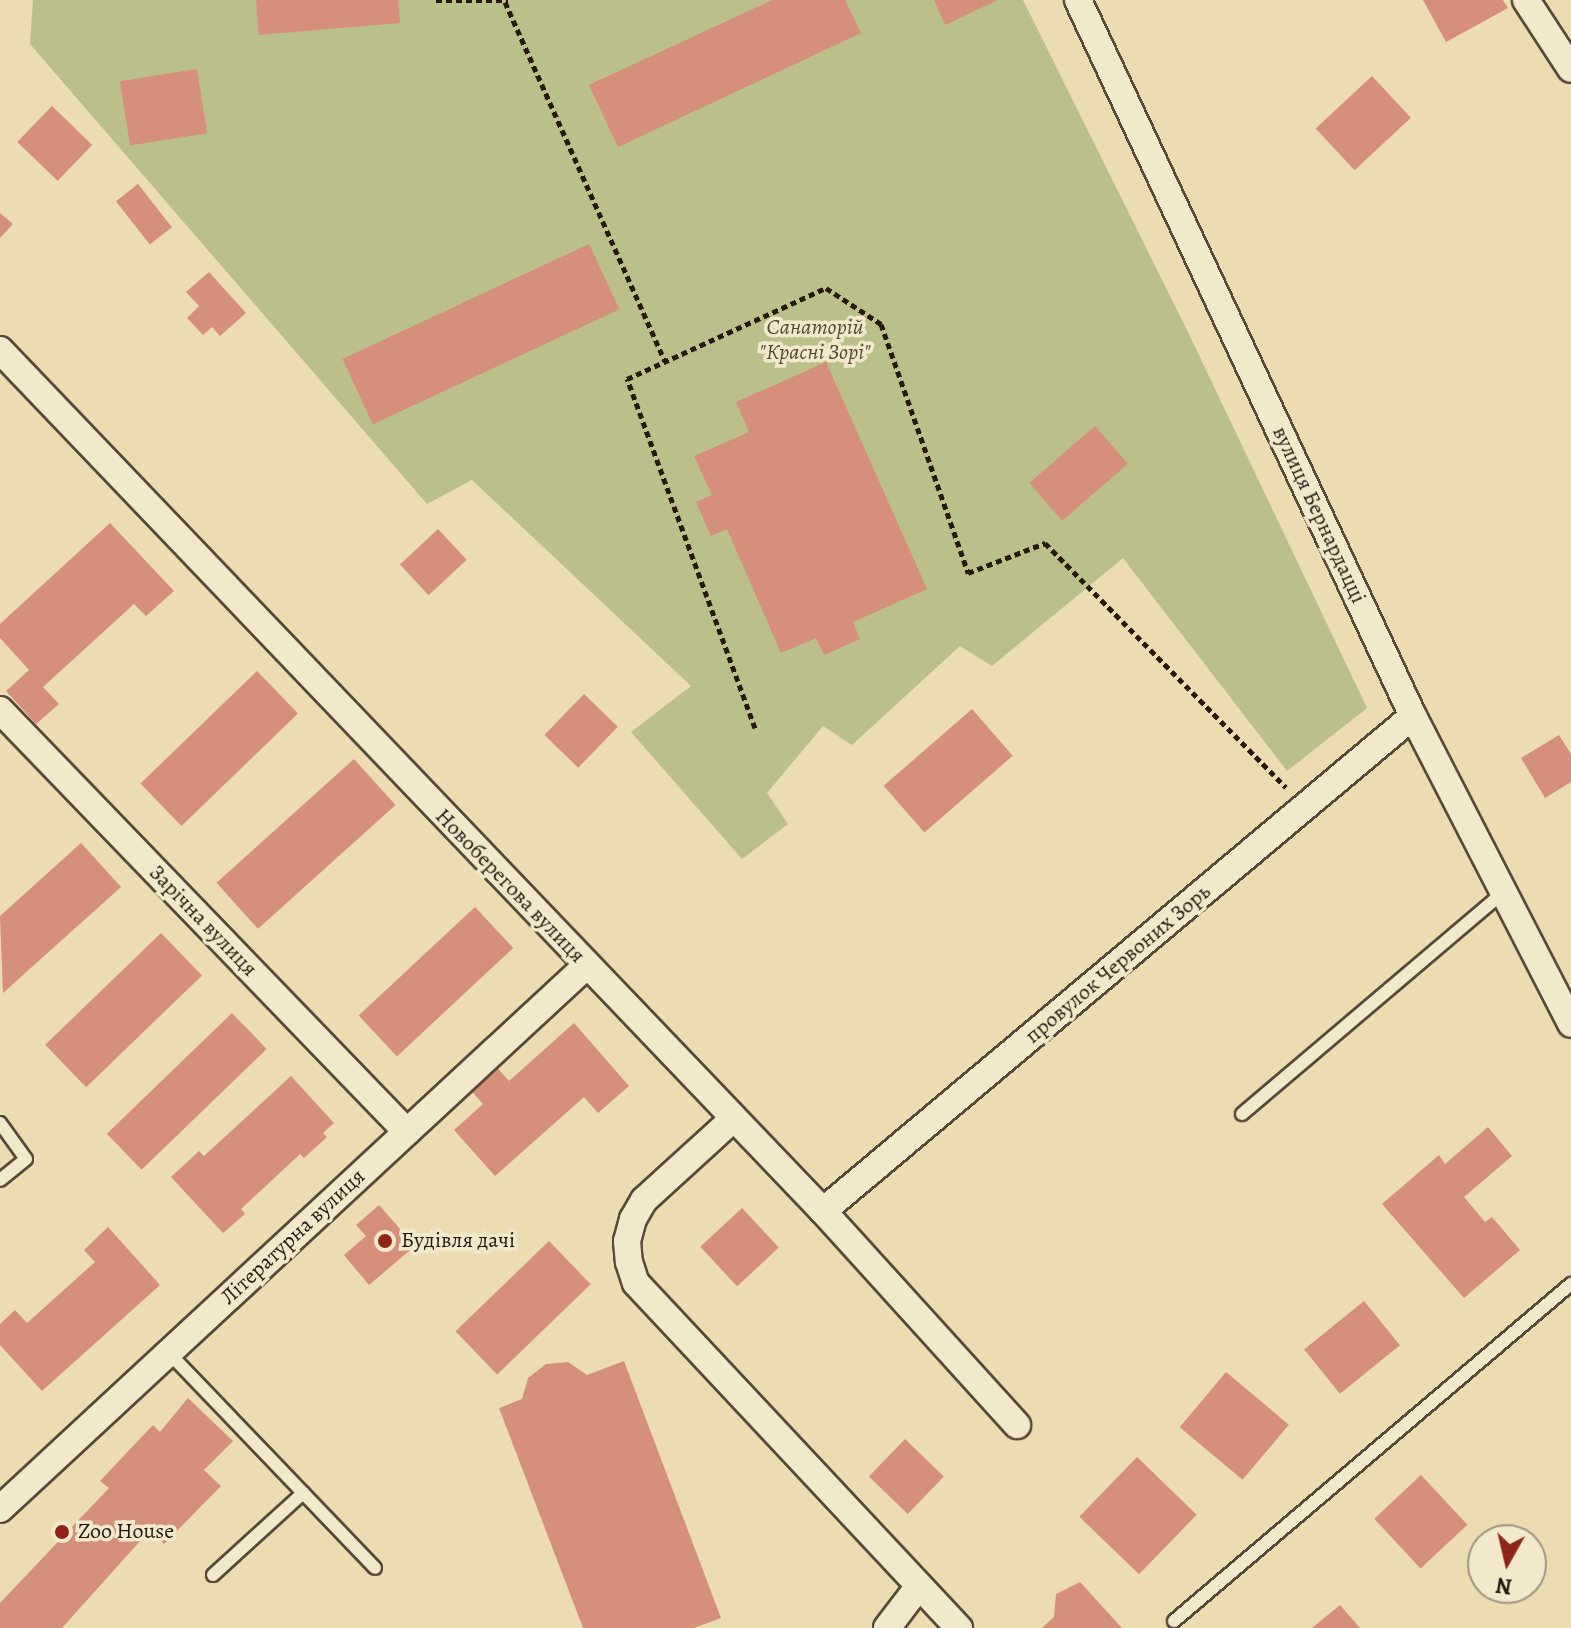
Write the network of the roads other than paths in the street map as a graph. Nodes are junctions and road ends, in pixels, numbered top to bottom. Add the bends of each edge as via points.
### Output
1 (1078, 0) edge
2 (1526, 0) edge
3 (1566, 51) edge
4 (0, 350) edge
5 (0, 710) edge
6 (1413, 716) junction
7 (1504, 892) junction
8 (586, 966) junction
9 (1571, 1024) edge
10 (1242, 1114) dead end
11 (733, 1119) junction
12 (0, 1123) edge
13 (407, 1132) junction
14 (0, 1180) edge
15 (823, 1211) junction
16 (1571, 1284) edge
17 (168, 1352) junction
18 (1017, 1425) dead end
19 (303, 1493) junction
20 (0, 1509) edge
21 (375, 1568) dead end
22 (213, 1575) dead end
23 (919, 1586) junction
24 (1174, 1621) dead end
25 (887, 1628) edge
26 (959, 1628) edge

1 - 6 street, вулиця Бернардацці
2 - 3 street
4 - 8 street, Новоберегова вулиця
5 - 13 street, Зарічна вулиця
6 - 7 street, вулиця Бернардацці
6 - 15 street, провулок Червоних Зорь
7 - 9 street, вулиця Бернардацці
7 - 10 lane
8 - 11 street, Новоберегова вулиця
8 - 13 street, Літературна вулиця
11 - 15 street, Новоберегова вулиця
11 - 23 street via 644,1200 627,1241 636,1283
12 - 14 lane via 26,1159
13 - 17 street, Літературна вулиця
15 - 18 street, Новоберегова вулиця
16 - 24 lane
17 - 19 lane
17 - 20 street, Літературна вулиця
19 - 21 lane
19 - 22 lane
23 - 25 street
23 - 26 street

